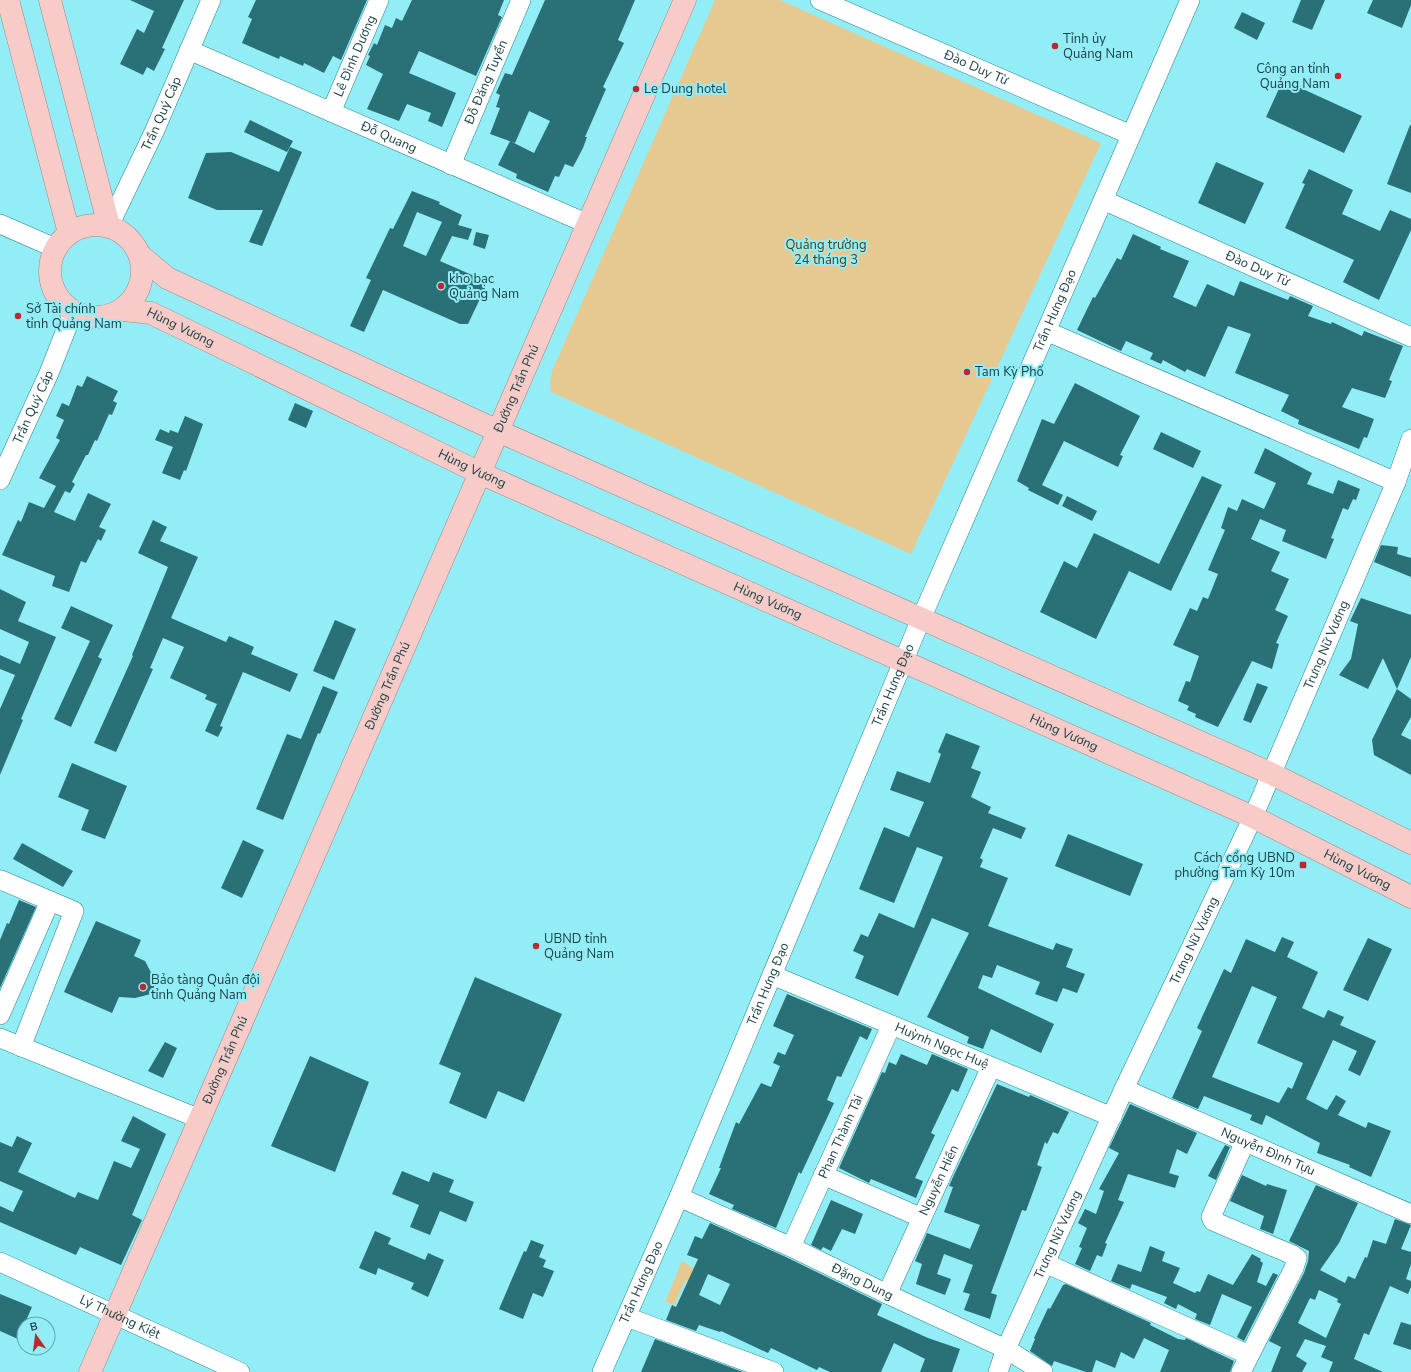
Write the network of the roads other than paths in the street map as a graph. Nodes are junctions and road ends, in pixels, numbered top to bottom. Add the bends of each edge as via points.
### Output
1 (8, 0) edge
2 (50, 0) edge
3 (211, 0) edge
4 (379, 0) edge
5 (521, 0) edge
6 (685, 0) edge
7 (820, 0) edge
8 (1190, 0) edge
9 (189, 50) junction
10 (331, 112) junction
11 (1131, 135) junction
12 (451, 165) junction
13 (1103, 200) junction
14 (0, 224) edge
15 (588, 224) junction
16 (109, 226) junction
17 (62, 240) junction
18 (142, 256) junction
19 (123, 310) junction
20 (73, 312) junction
21 (1046, 331) junction
22 (1411, 337) edge
23 (498, 431) junction
24 (1411, 440) edge
25 (480, 473) junction
26 (1404, 478) edge
27 (0, 480) edge
28 (921, 619) junction
29 (903, 662) junction
30 (1272, 774) junction
31 (1253, 817) junction
32 (1411, 843) edge
33 (0, 881) edge
34 (1411, 897) edge
35 (50, 901) junction
36 (30, 948) junction
37 (56, 958) junction
38 (772, 975) junction
39 (11, 991) junction
40 (38, 1003) junction
41 (0, 1015) edge
42 (891, 1026) junction
43 (0, 1038) edge
44 (21, 1047) junction
45 (991, 1067) junction
46 (1124, 1089) junction
47 (1112, 1117) junction
48 (200, 1119) junction
49 (1245, 1142) junction
50 (823, 1175) junction
51 (679, 1197) junction
52 (1411, 1214) edge
53 (922, 1218) junction
54 (791, 1247) junction
55 (0, 1262) edge
56 (1045, 1263) junction
57 (887, 1294) junction
58 (115, 1314) junction
59 (627, 1317) junction
60 (1006, 1349) junction
61 (1249, 1355) junction
62 (90, 1372) edge
63 (240, 1372) edge
64 (602, 1372) edge
65 (774, 1372) edge
66 (998, 1372) edge
67 (1043, 1372) edge
68 (1241, 1372) edge

1 - 17 main road
2 - 16 main road
3 - 9 street, Trần Quý Cáp
4 - 10 street, Lê Đình Dương
5 - 12 street, Đỗ Đăng Tuyển
6 - 15 main road, Đường Trần Phú
7 - 11 street, Đào Duy Từ
8 - 11 street, Trần Hưng Đạo
9 - 10 street, Đỗ Quang
9 - 16 street, Trần Quý Cáp via 154,132
10 - 12 street, Đỗ Quang
11 - 13 street, Trần Hưng Đạo
12 - 15 street, Đỗ Quang
13 - 21 street, Trần Hưng Đạo
13 - 22 street, Đào Duy Từ
14 - 17 street
15 - 23 main road, Đường Trần Phú
16 - 17 main road via 88,224
16 - 18 main road via 129,237
17 - 20 main road via 49,272 56,295
18 - 19 main road via 143,276 137,295
18 - 23 main road via 167,278
19 - 20 main road via 107,317 89,317
19 - 25 main road, Hùng Vương via 150,313
20 - 27 street, Trần Quý Cáp via 49,373
21 - 26 street
21 - 28 street, Trần Hưng Đạo
23 - 25 main road, Đường Trần Phú
23 - 28 main road
24 - 26 street, Trưng Nữ Vương
25 - 29 main road, Hùng Vương
25 - 48 main road, Đường Trần Phú
26 - 30 street, Trưng Nữ Vương
28 - 29 street, Trần Hưng Đạo
28 - 30 main road
29 - 31 main road, Hùng Vương
29 - 38 street, Trần Hưng Đạo
30 - 31 street, Trưng Nữ Vương
30 - 32 main road
31 - 34 main road, Hùng Vương
31 - 46 street, Trưng Nữ Vương
33 - 35 street
35 - 36 street
35 - 37 street via 74,911
36 - 37 street
36 - 39 street
37 - 40 street
38 - 42 street, Huỳnh Ngọc Huệ
38 - 51 street, Trần Hưng Đạo
39 - 40 street
39 - 41 street
40 - 44 street
42 - 45 street, Huỳnh Ngọc Huệ
42 - 50 street, Phan Thành Tài
43 - 44 street
44 - 48 street
45 - 47 street, Huỳnh Ngọc Huệ
45 - 53 street, Nguyễn Hiền
46 - 47 street, Trưng Nữ Vương
46 - 49 street, Nguyễn Đình Tựu
47 - 56 street, Trưng Nữ Vương
48 - 58 main road, Đường Trần Phú
49 - 52 street, Nguyễn Đình Tựu
49 - 61 street via 1210,1217 1213,1221 1297,1258
50 - 53 street
50 - 54 street, Phan Thành Tài
51 - 54 street, Đặng Dung
51 - 59 street, Trần Hưng Đạo
53 - 57 street, Nguyễn Hiền
54 - 57 street, Đặng Dung
55 - 58 street, Lý Thường Kiệt
56 - 60 street, Trưng Nữ Vương
56 - 61 street
57 - 60 street, Đặng Dung
58 - 62 main road, Đường Trần Phú
58 - 63 street, Lý Thường Kiệt
59 - 64 street, Trần Hưng Đạo
59 - 65 street
60 - 66 street, Trưng Nữ Vương
60 - 67 street, Đặng Dung
61 - 68 street

